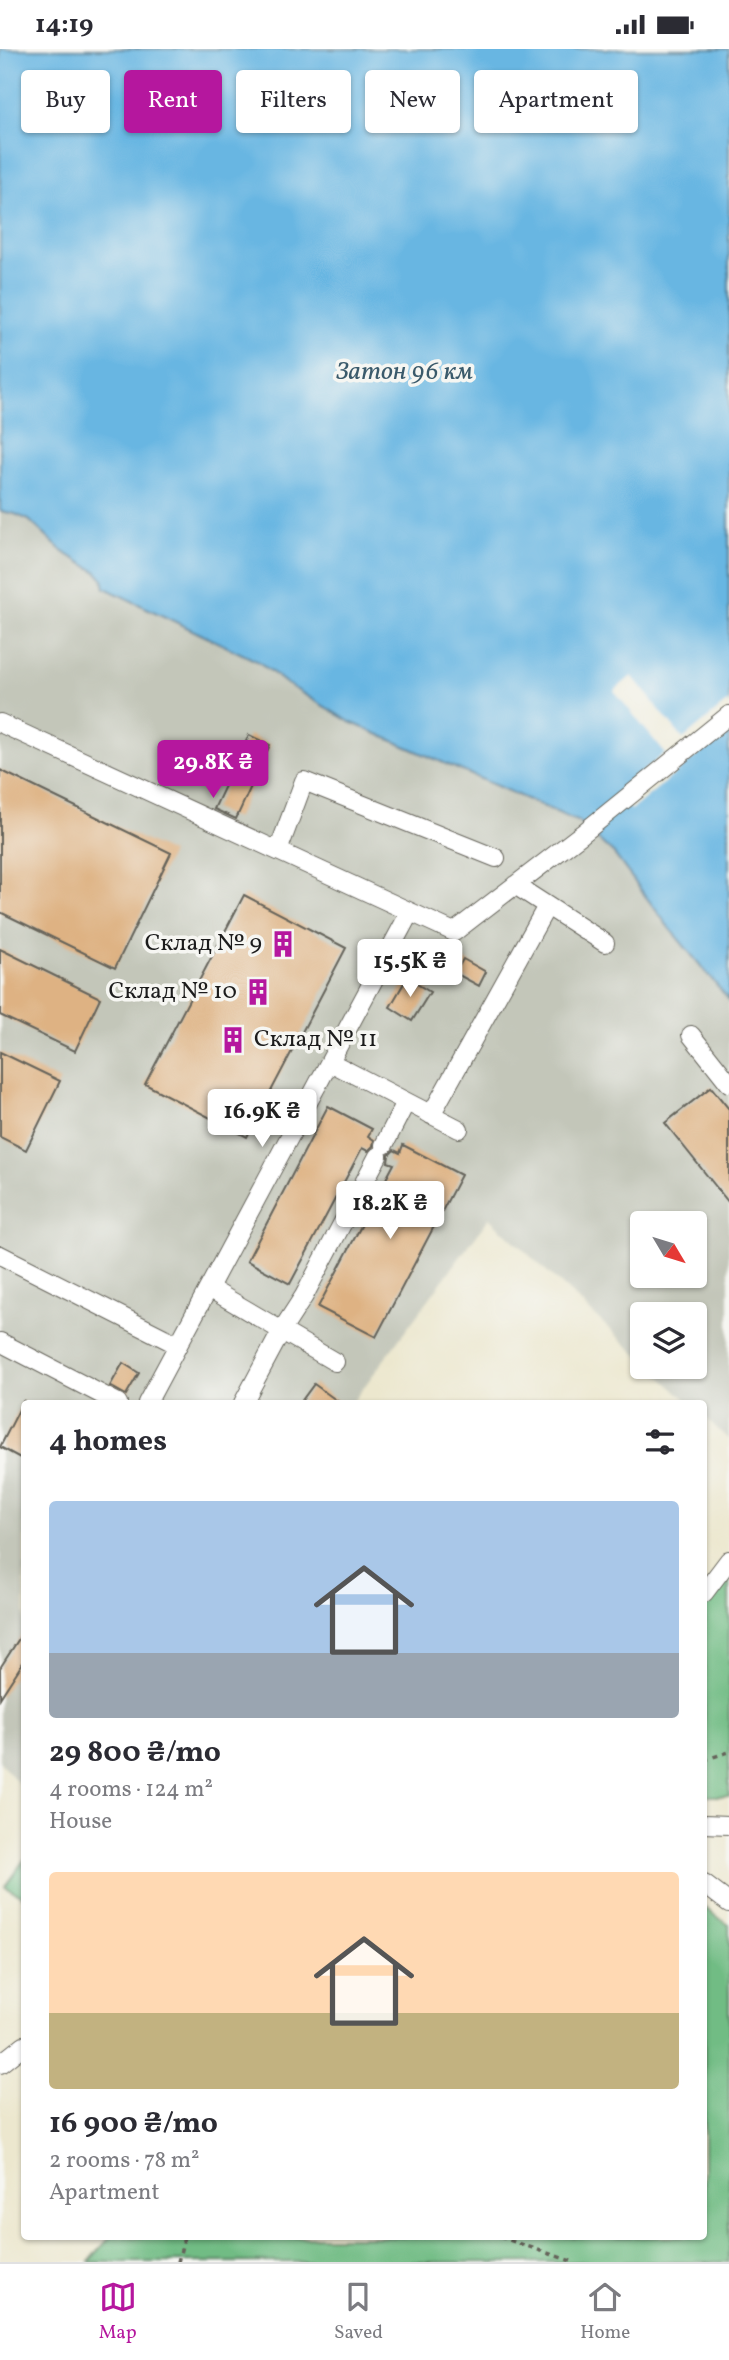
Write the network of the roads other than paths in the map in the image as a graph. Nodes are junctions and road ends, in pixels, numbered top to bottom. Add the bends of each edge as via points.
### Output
1 (729, 715) edge
2 (0, 723) edge
3 (278, 851) junction
4 (496, 858) dead end
5 (515, 885) junction
6 (547, 906) junction
7 (410, 912) junction
8 (606, 943) dead end
9 (691, 1035) dead end
10 (330, 1062) junction
11 (729, 1083) edge
12 (406, 1101) junction
13 (431, 1115) junction
14 (459, 1129) dead end
15 (0, 1255) edge
16 (209, 1287) junction
17 (282, 1330) junction
18 (0, 1342) edge
19 (178, 1345) junction
20 (335, 1362) dead end
21 (112, 1400) edge
22 (149, 1400) edge
23 (245, 1400) edge
24 (729, 1560) edge
25 (707, 1589) edge
26 (729, 1825) edge
27 (707, 1827) edge
28 (707, 1886) edge
29 (729, 1903) edge
30 (21, 2047) edge
31 (0, 2064) edge

1 - 5 street
2 - 3 street
3 - 4 street via 304,781
3 - 7 street
5 - 6 street
5 - 7 street via 454,932
6 - 8 street
6 - 13 street
7 - 10 street
9 - 11 street
10 - 12 street
10 - 16 street
12 - 13 street
12 - 17 street
13 - 14 street
15 - 19 street
16 - 17 street
16 - 19 street
17 - 20 street
17 - 23 street
18 - 21 street
19 - 22 street
24 - 25 street
26 - 27 street
28 - 29 street
30 - 31 street

